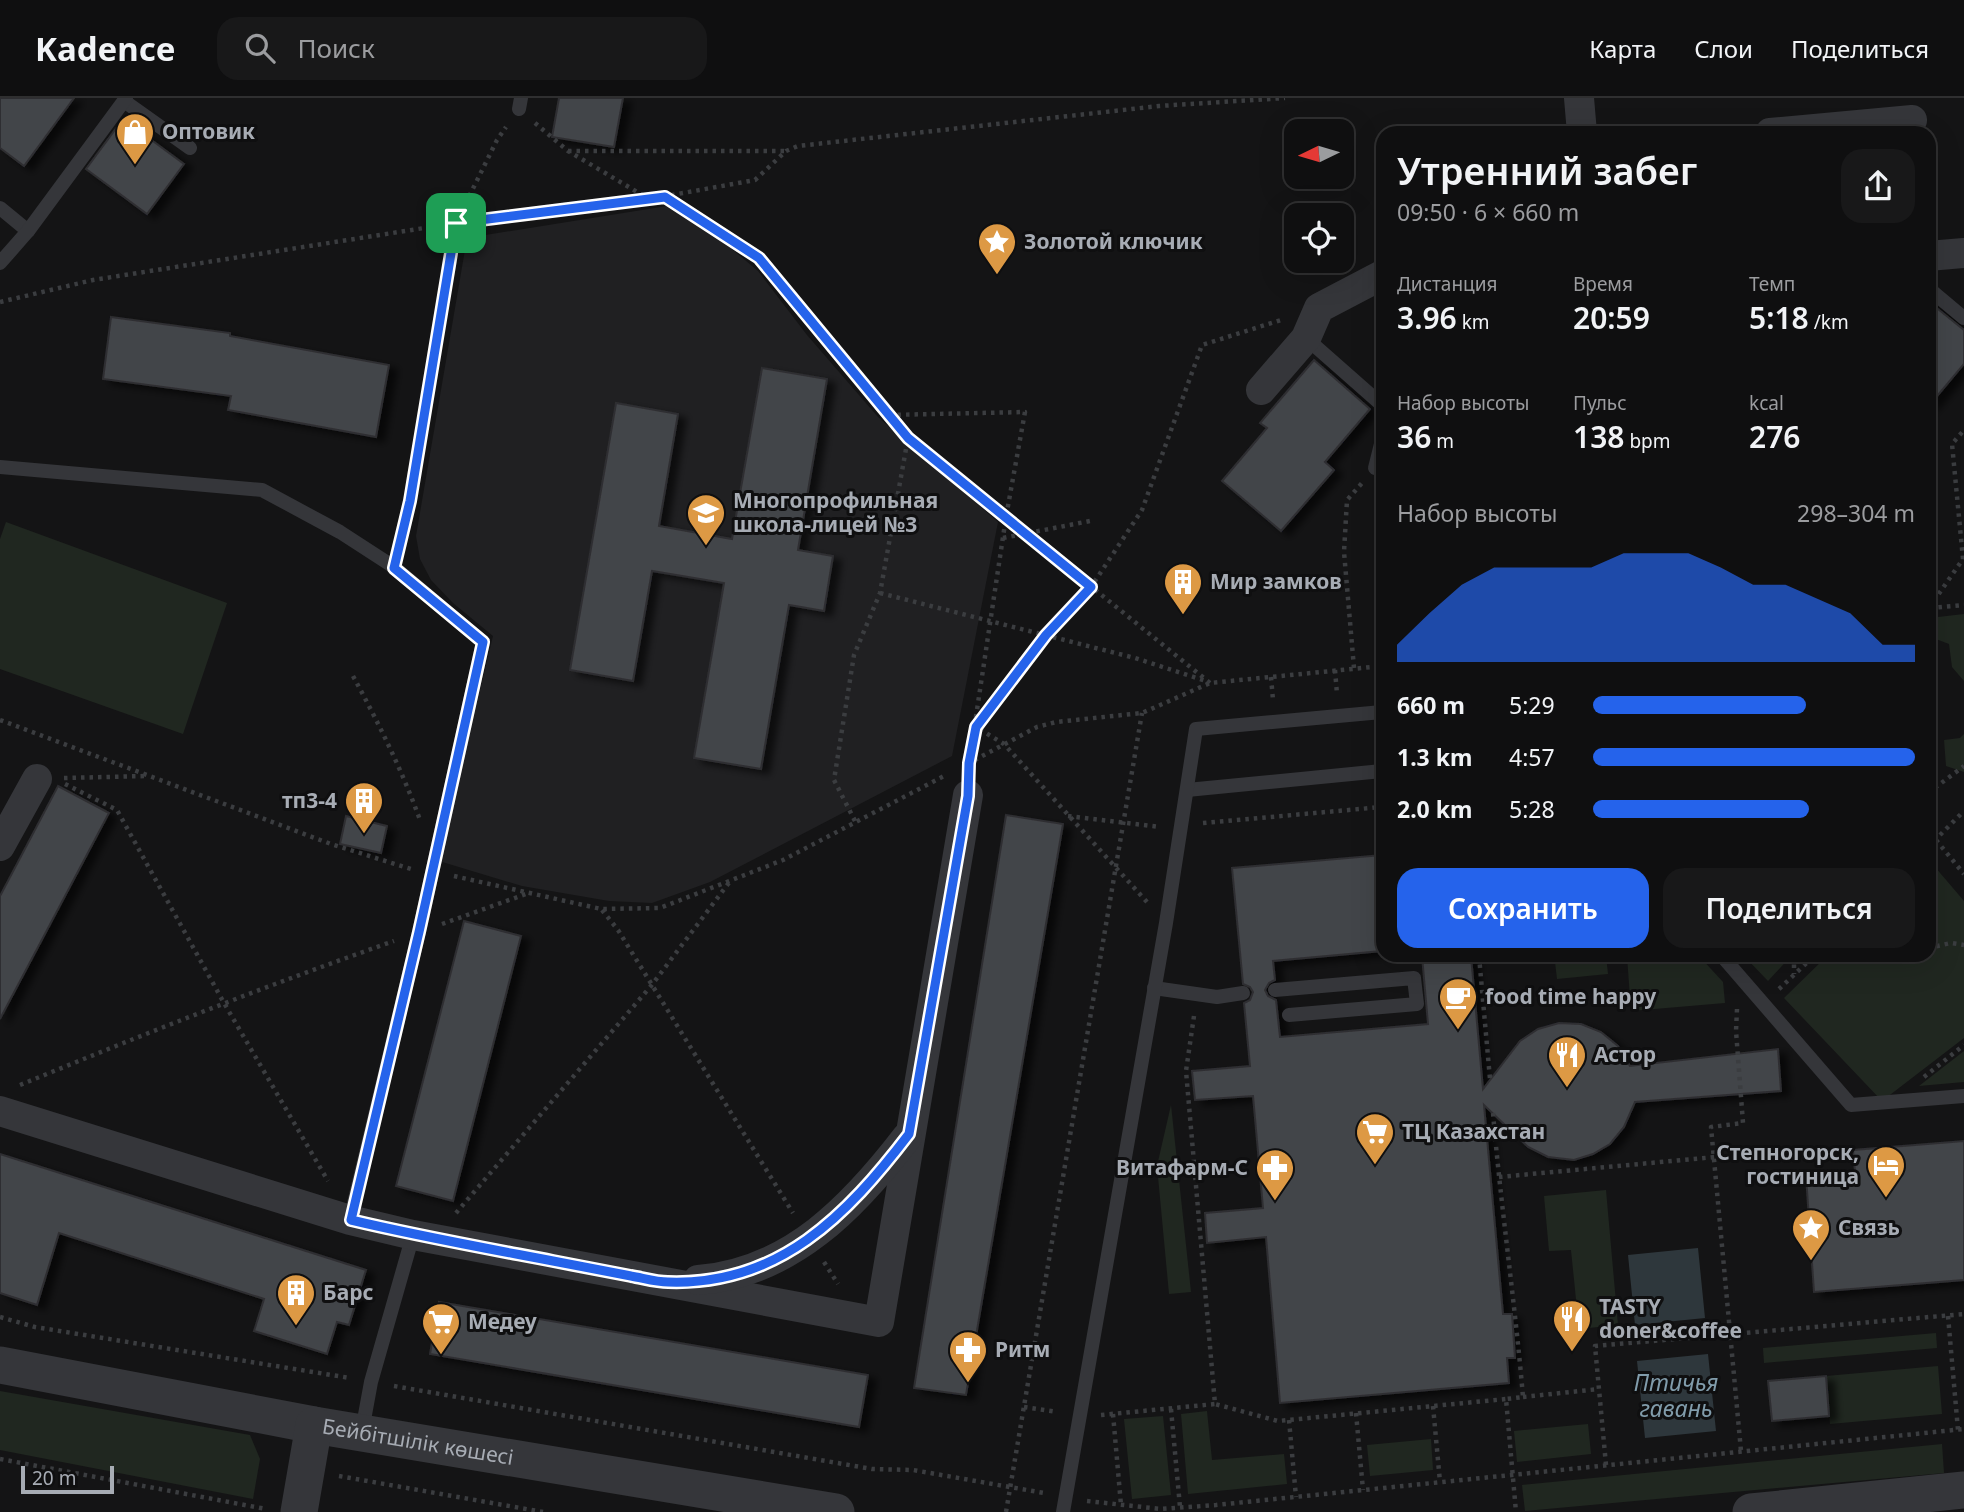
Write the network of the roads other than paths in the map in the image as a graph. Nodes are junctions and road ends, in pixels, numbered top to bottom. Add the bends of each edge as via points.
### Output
1 (1579, 98) edge
2 (125, 99) edge
3 (1912, 120) dead end
4 (1581, 126) edge
5 (1846, 126) edge
6 (190, 148) dead end
7 (0, 208) edge
8 (28, 230) junction
9 (1964, 253) edge
10 (1936, 255) edge
11 (0, 263) edge
12 (1376, 278) edge
13 (1936, 295) edge
14 (1964, 318) edge
15 (1306, 338) junction
16 (1261, 390) dead end
17 (1376, 400) edge
18 (0, 467) edge
19 (1376, 713) edge
20 (1376, 772) edge
21 (37, 779) dead end
22 (963, 782) road end
23 (1187, 790) junction
24 (0, 846) edge
25 (1727, 962) edge
26 (1154, 988) junction
27 (1276, 990) dead end
28 (1243, 993) dead end
29 (1289, 1014) dead end
30 (1964, 1096) edge
31 (6, 1099) edge
32 (909, 1134) junction
33 (351, 1220) junction
34 (424, 1236) junction
35 (667, 1283) junction
36 (0, 1365) edge
37 (314, 1425) junction
38 (362, 1432) junction
39 (1964, 1490) edge
40 (746, 1505) edge
41 (1064, 1505) edge
42 (285, 1511) edge
43 (836, 1512) edge
44 (1751, 1512) edge

1 - 4 street
2 - 6 lane
2 - 8 lane
3 - 5 street
7 - 8 lane
8 - 11 lane
9 - 10 street
12 - 15 street via 1319,308
13 - 14 lane
15 - 16 street
15 - 17 lane
18 - 33 lane via 262,490 340,531 394,568 483,642
19 - 23 lane via 1196,729
20 - 23 lane
21 - 24 street
22 - 32 street
23 - 26 lane
25 - 30 lane via 1851,1105
26 - 28 lane via 1216,997
26 - 41 lane
27 - 29 lane via 1414,978 1417,1004
31 - 33 street
32 - 35 street via 839,1215 781,1258 744,1273
32 - 35 street via 880,1322
33 - 34 street
34 - 35 street
34 - 38 lane via 371,1382
36 - 37 street, Бейбітшілік көшесі
37 - 38 street, Бейбітшілік көшесі
37 - 42 street
38 - 40 street, Бейбітшілік көшесі
39 - 44 street
40 - 43 street, Бейбітшілік көшесі

